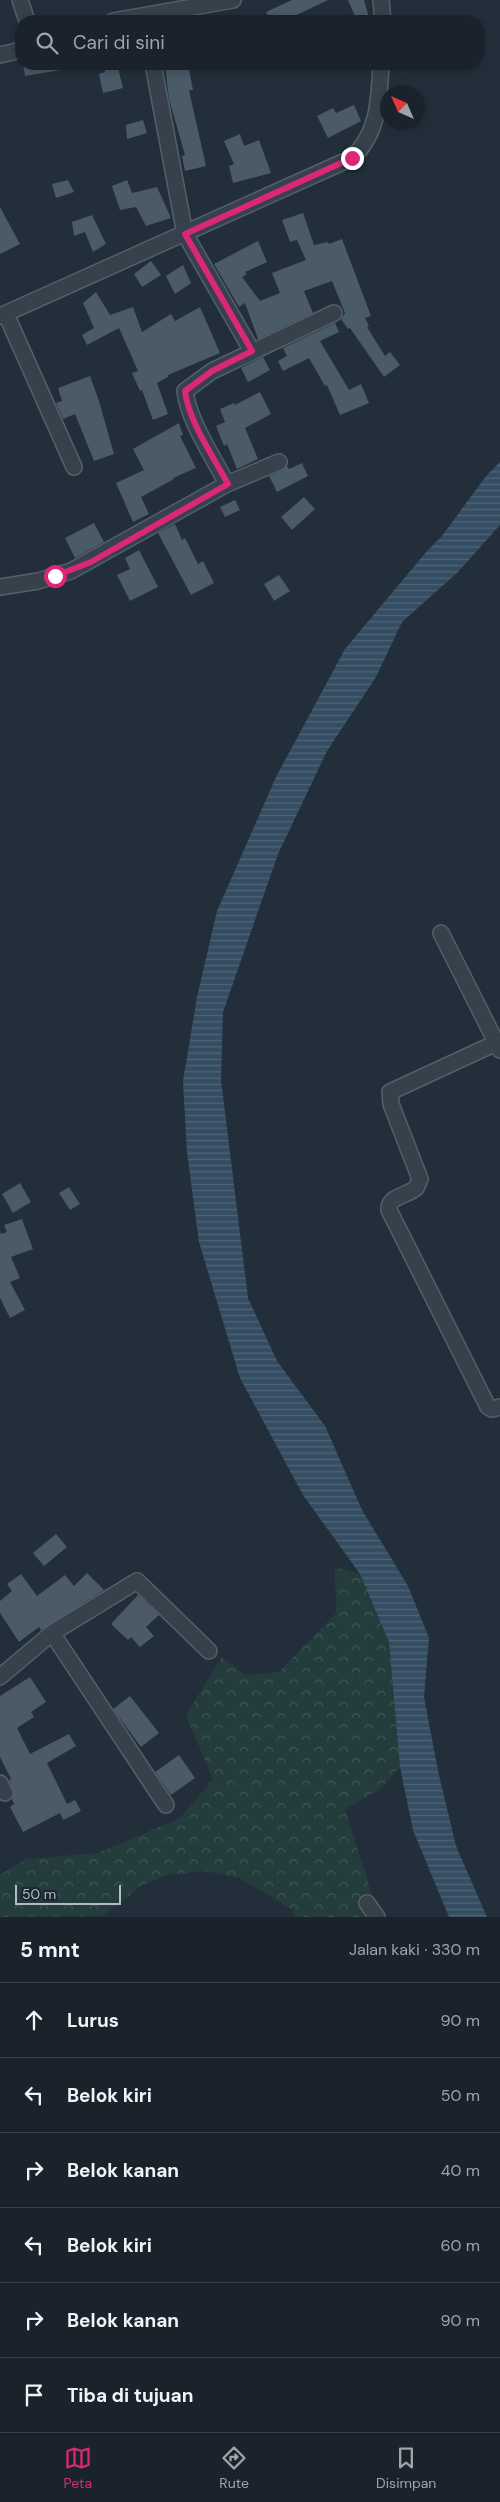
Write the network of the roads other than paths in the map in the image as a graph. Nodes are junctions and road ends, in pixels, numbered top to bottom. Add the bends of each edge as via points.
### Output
1 (20, 0) edge
2 (233, 0) edge
3 (381, 0) edge
4 (25, 15) edge
5 (160, 15) edge
6 (382, 15) edge
7 (15, 51) edge
8 (0, 55) edge
9 (154, 70) edge
10 (380, 70) edge
11 (185, 234) junction
12 (334, 313) dead end
13 (3, 315) edge
14 (252, 351) junction
15 (279, 462) dead end
16 (74, 467) dead end
17 (228, 484) junction
18 (0, 586) edge
19 (442, 933) dead end
20 (498, 1046) edge
21 (500, 1407) edge
22 (52, 1634) junction
23 (208, 1651) dead end
24 (0, 1677) edge
25 (166, 1805) dead end
26 (367, 1903) dead end
27 (377, 1917) edge

1 - 4 street
2 - 5 street
3 - 6 street
7 - 8 street
9 - 11 street
10 - 11 street via 374,122 365,145 352,158
11 - 13 street
11 - 14 street
12 - 14 street
13 - 16 street
14 - 17 street via 212,371 185,391 196,423
15 - 17 street
17 - 18 street via 71,571
19 - 20 street
20 - 21 street via 390,1092 391,1104 420,1184 413,1191 392,1200 389,1210 488,1407
22 - 23 street via 136,1581
22 - 24 street
22 - 25 street
26 - 27 street

